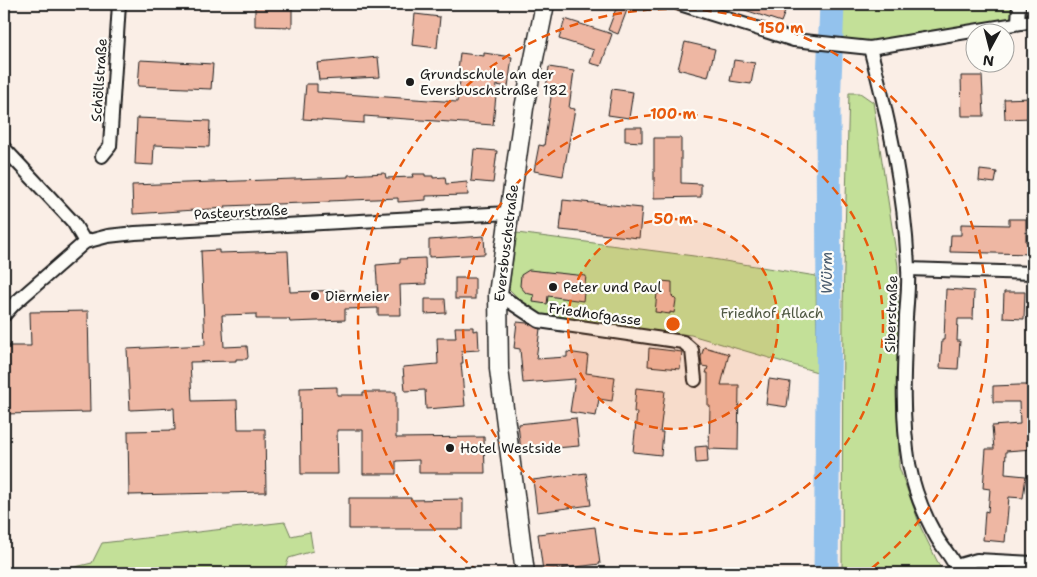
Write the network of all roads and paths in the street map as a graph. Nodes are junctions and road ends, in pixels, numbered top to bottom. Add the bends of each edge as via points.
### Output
1 (119, 4) edge
2 (545, 4) edge
3 (680, 4) edge
4 (1019, 4) edge
5 (1033, 20) edge
6 (1018, 23) junction
7 (870, 48) junction
8 (4, 148) edge
9 (102, 156) dead end
10 (509, 213) junction
11 (85, 242) junction
12 (908, 268) junction
13 (1033, 273) edge
14 (498, 294) junction
15 (4, 315) edge
16 (695, 380) dead end
17 (1033, 563) edge
18 (957, 570) edge
19 (525, 573) edge

1 - 9 street, Schöllstraße via 110,146
2 - 10 main road, Eversbuschstraße via 524,108
3 - 7 street via 794,40
4 - 6 street
5 - 6 street
6 - 7 street
7 - 12 street, Siberstraße via 895,152
8 - 11 street via 74,222
10 - 11 street, Pasteurstraße via 134,233
10 - 14 main road, Eversbuschstraße
11 - 15 street, Pasteurstraße
12 - 13 street
12 - 18 street, Siberstraße via 904,364 909,463 926,518
14 - 16 street, Friedhofgasse via 539,322 683,342 692,350
14 - 19 main road, Eversbuschstraße via 499,369
17 - 18 street via 977,560

